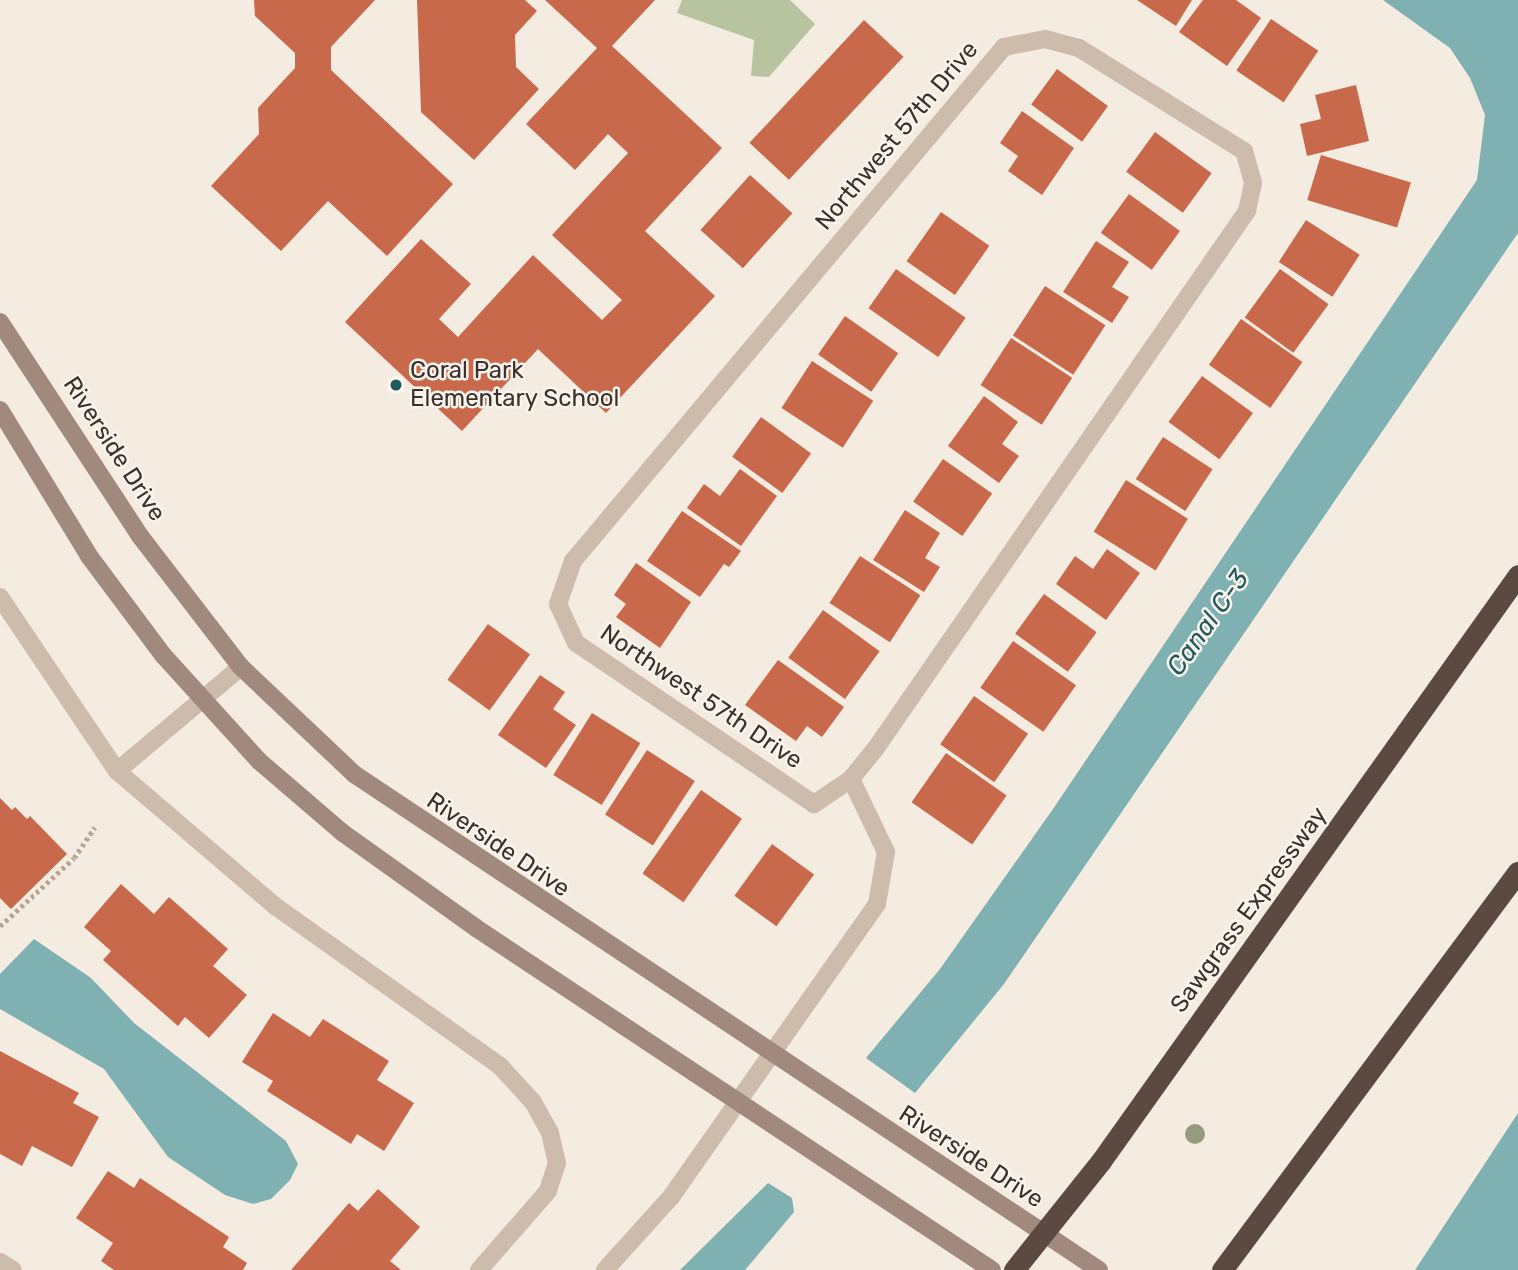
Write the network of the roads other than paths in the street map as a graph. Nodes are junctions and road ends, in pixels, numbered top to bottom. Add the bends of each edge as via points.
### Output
1 (0, 322) edge
2 (0, 410) edge
3 (1518, 575) edge
4 (0, 597) edge
5 (241, 667) junction
6 (203, 699) junction
7 (117, 771) junction
8 (851, 779) junction
9 (1518, 872) edge
10 (772, 1057) junction
11 (740, 1103) junction
12 (0, 1262) edge
13 (13, 1270) edge
14 (479, 1270) edge
15 (605, 1270) edge
16 (992, 1270) edge
17 (1014, 1270) edge
18 (1099, 1270) edge
19 (1222, 1270) edge

1 - 5 street, Riverside Drive via 140,536
2 - 6 street via 89,556
3 - 17 highway, Sawgrass Expressway, bridge via 1101,1161
4 - 7 street
5 - 6 street
5 - 10 street, Riverside Drive via 355,774 407,814
6 - 7 street
6 - 11 street via 259,761 343,833
7 - 14 street via 275,906 500,1066 533,1102 550,1133 556,1163 548,1191
8 - 8 street, Northwest 57th Drive via 814,804 576,643 558,604 573,561 1004,47 1045,39 1079,48 1244,151 1253,183 1247,211
8 - 10 street via 886,852 877,904
9 - 19 highway
10 - 11 street
10 - 18 street, Riverside Drive
11 - 15 street via 671,1197
11 - 16 street
12 - 13 street

